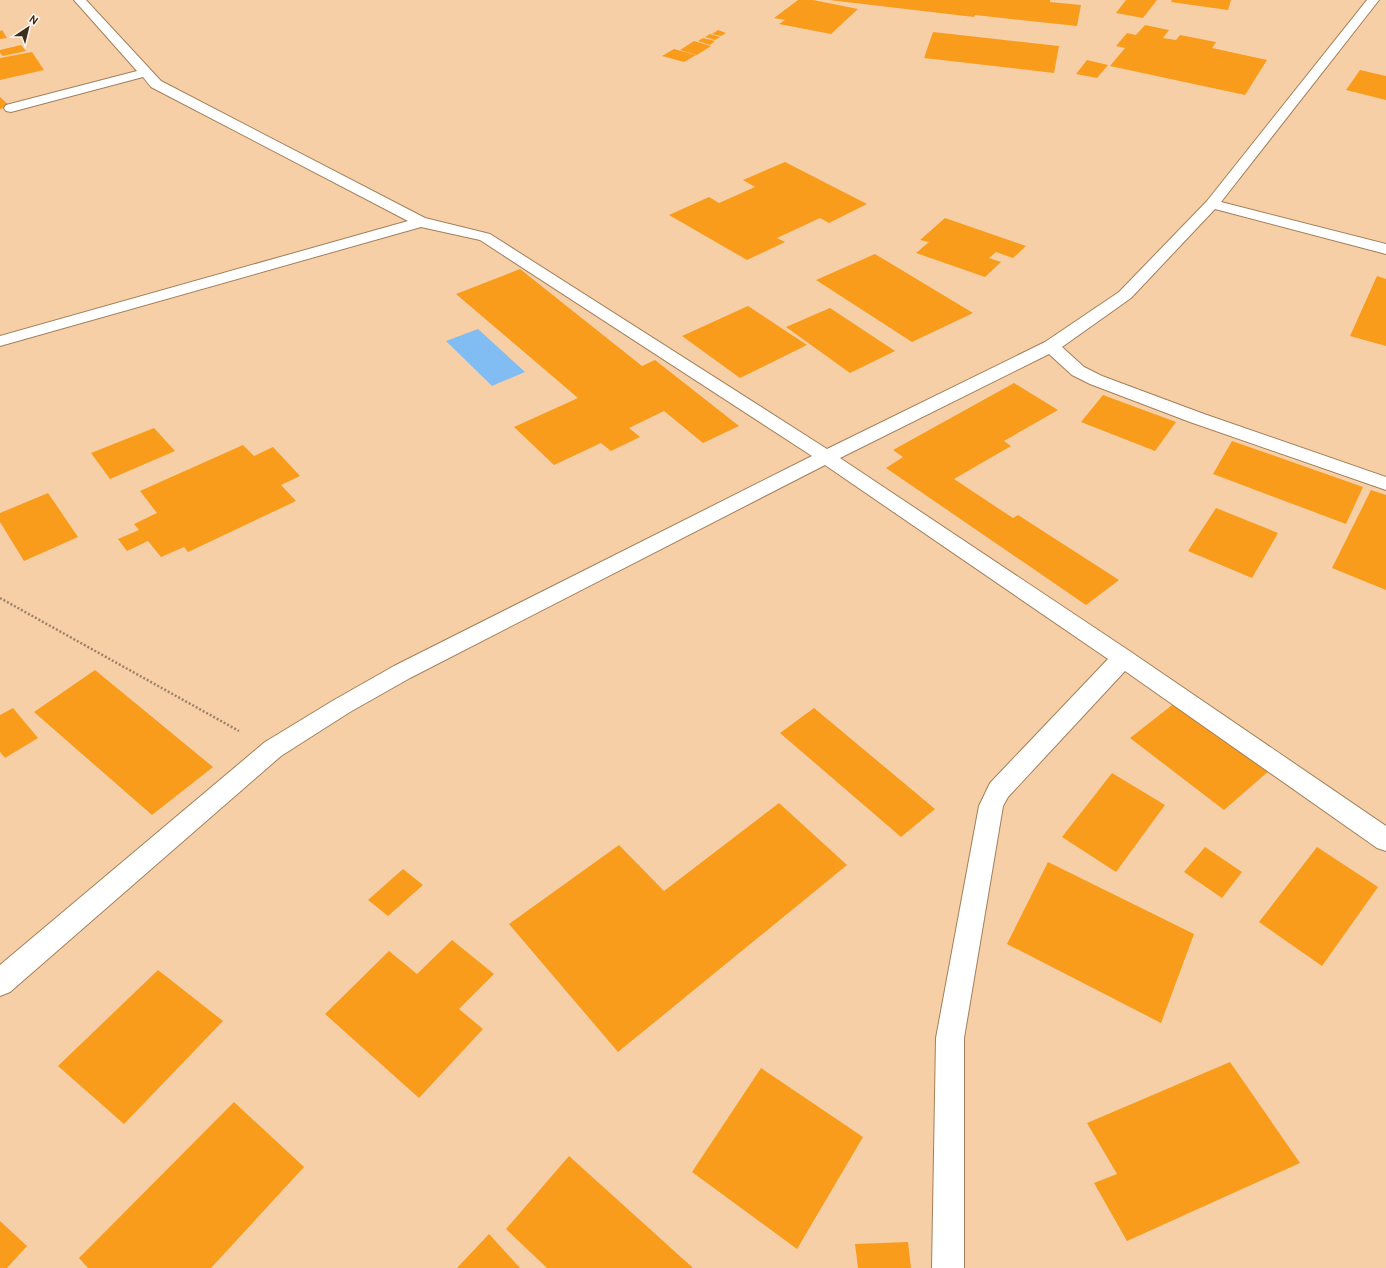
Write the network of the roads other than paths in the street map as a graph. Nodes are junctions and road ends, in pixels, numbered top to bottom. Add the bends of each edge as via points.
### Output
1 (80, 0) edge
2 (1373, 0) edge
3 (144, 72) junction
4 (11, 108) dead end
5 (1212, 204) junction
6 (421, 222) junction
7 (1386, 249) edge
8 (0, 342) edge
9 (1052, 346) junction
10 (826, 457) junction
11 (1386, 484) edge
12 (1123, 658) junction
13 (1386, 840) edge
14 (0, 983) edge
15 (948, 1268) edge

1 - 3 street
2 - 5 street
3 - 4 street
3 - 6 street via 156,84 174,95
5 - 7 street
5 - 9 street via 1125,295
6 - 8 street
6 - 10 street via 486,237
9 - 10 street
9 - 11 street via 1078,371 1096,380
10 - 12 street
10 - 14 street via 402,672 273,749
12 - 13 street
12 - 15 street via 999,790 991,806 950,1038

